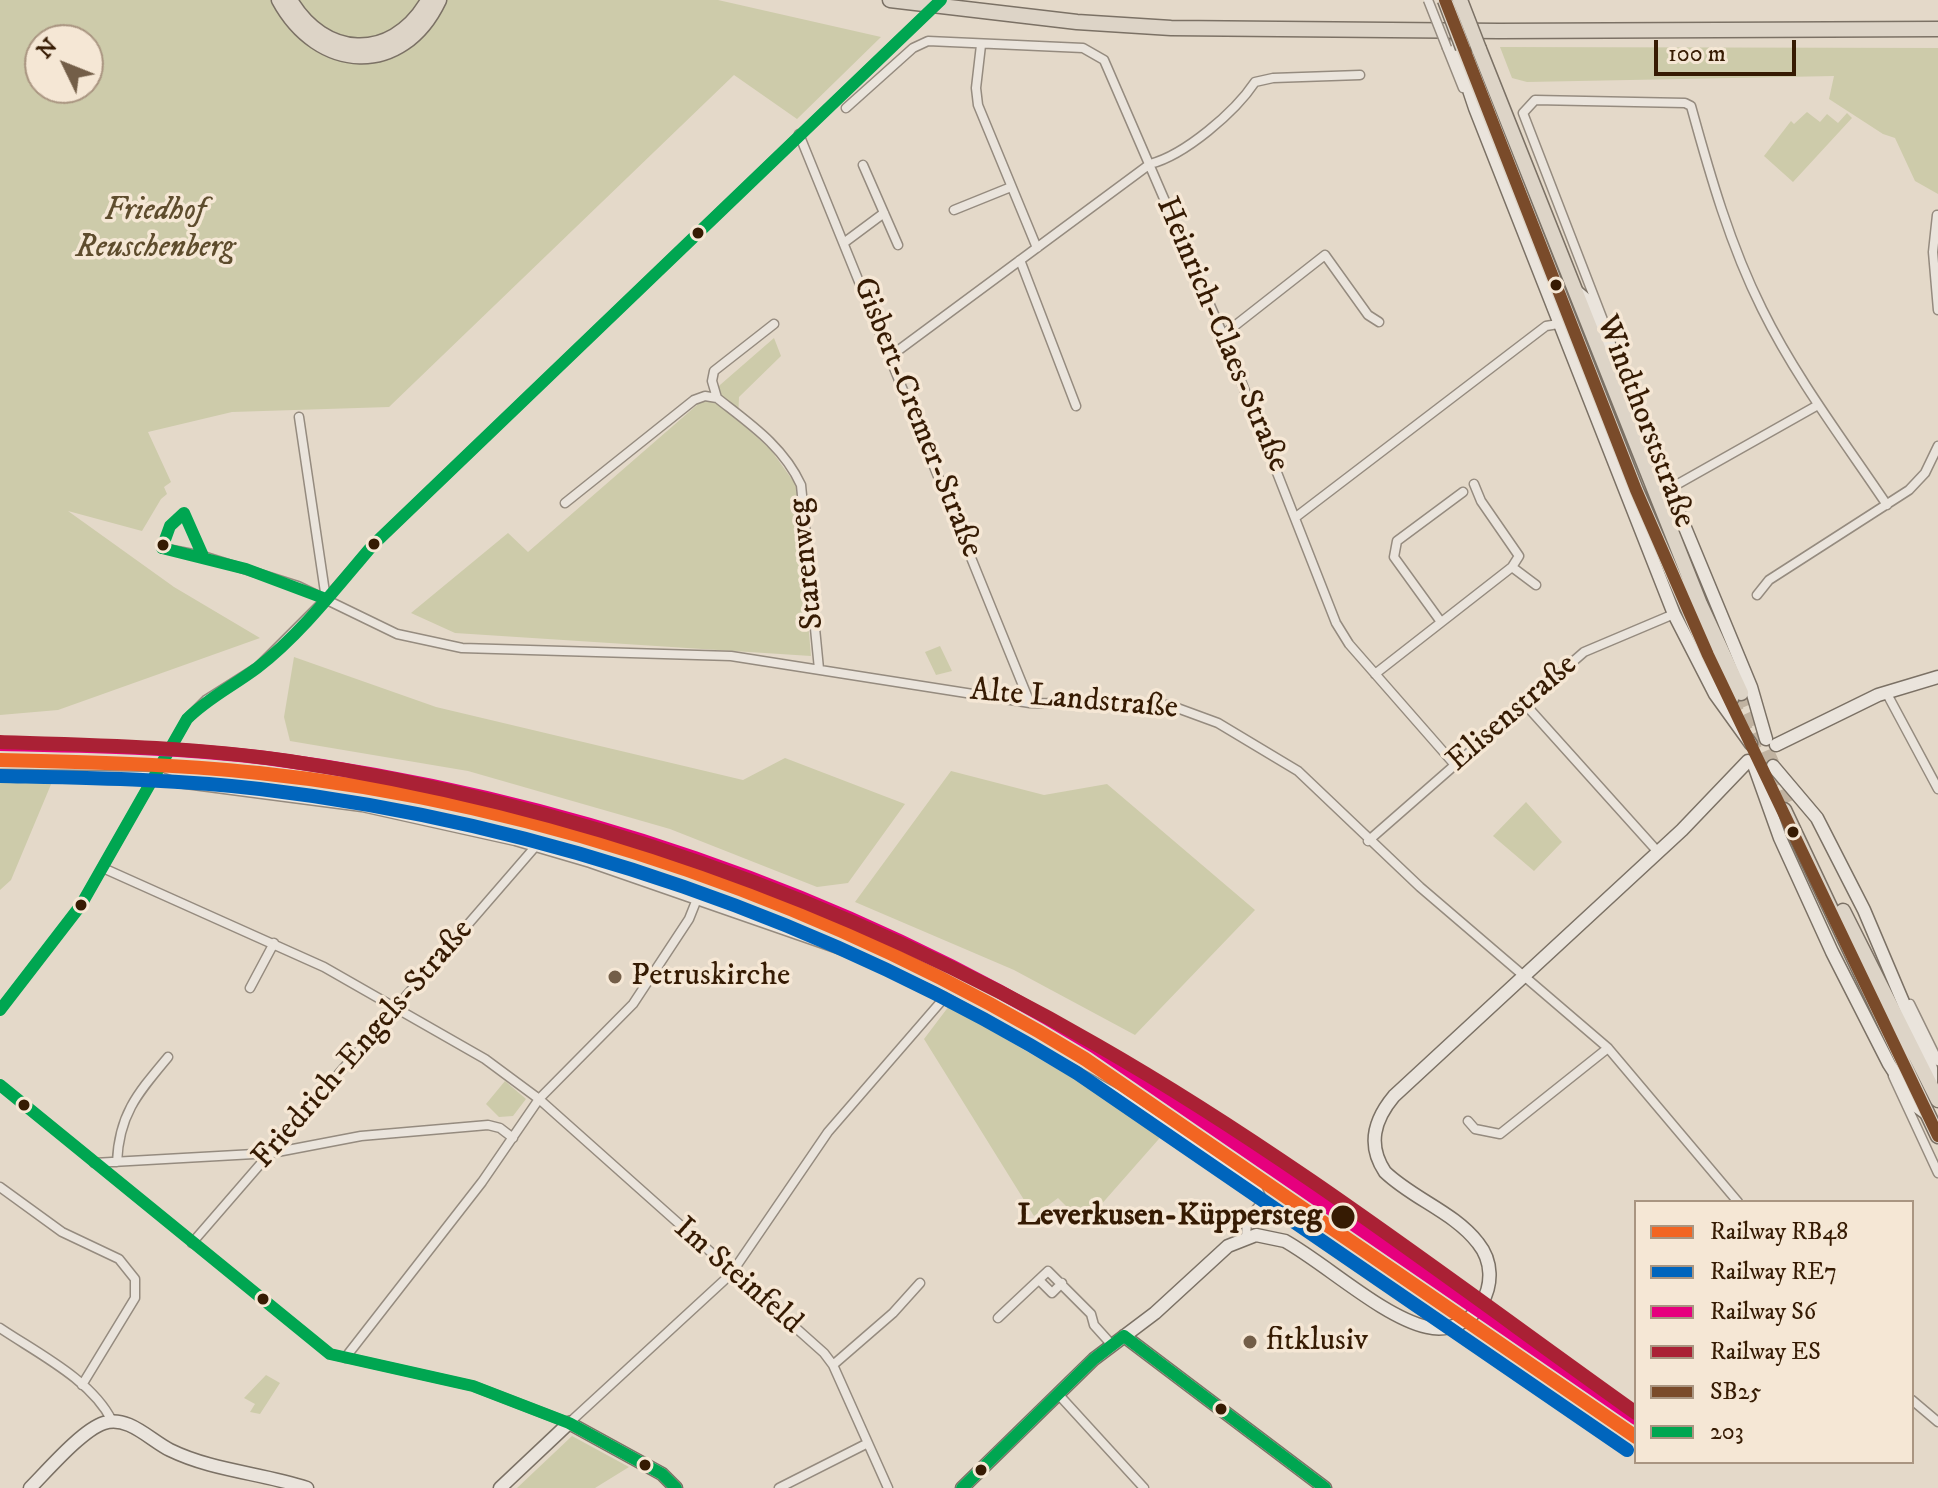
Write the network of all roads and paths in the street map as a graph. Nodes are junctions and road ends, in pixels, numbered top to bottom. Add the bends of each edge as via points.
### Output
1 (279, 0) edge
2 (290, 0) edge
3 (428, 0) edge
4 (439, 0) edge
5 (890, 0) edge
6 (941, 0) edge
7 (1428, 0) edge
8 (1445, 0) edge
9 (1460, 0) edge
10 (1938, 29) edge
11 (981, 45) junction
12 (1456, 45) junction
13 (1360, 75) dead end
14 (846, 108) dead end
15 (799, 134) junction
16 (1150, 164) junction
17 (863, 165) dead end
18 (1011, 187) junction
19 (954, 210) dead end
20 (884, 213) junction
21 (1937, 215) edge
22 (845, 242) junction
23 (898, 245) dead end
24 (1037, 248) junction
25 (1020, 260) junction
26 (1575, 289) junction
27 (1938, 310) edge
28 (1379, 322) dead end
29 (774, 324) dead end
30 (1558, 324) junction
31 (1223, 335) junction
32 (1609, 344) junction
33 (892, 355) junction
34 (717, 398) junction
35 (1818, 405) junction
36 (1076, 406) dead end
37 (299, 417) dead end
38 (1938, 446) edge
39 (1474, 484) dead end
40 (1669, 489) junction
41 (1463, 492) dead end
42 (565, 503) dead end
43 (1887, 505) junction
44 (1296, 517) junction
45 (162, 548) dead end
46 (1516, 563) junction
47 (1536, 585) dead end
48 (1757, 595) dead end
49 (326, 599) junction
50 (1674, 614) junction
51 (1441, 622) junction
52 (819, 669) junction
53 (1375, 674) junction
54 (1938, 677) edge
55 (1886, 692) junction
56 (1030, 703) junction
57 (1524, 703) junction
58 (1771, 742) junction
59 (1751, 744) junction
60 (1751, 764) junction
61 (1455, 765) junction
62 (1773, 766) junction
63 (0, 774) edge
64 (1938, 789) edge
65 (1368, 841) junction
66 (535, 847) junction
67 (1658, 852) junction
68 (103, 868) junction
69 (697, 899) junction
70 (274, 943) junction
71 (1890, 971) junction
72 (1524, 977) junction
73 (250, 988) dead end
74 (945, 997) junction
75 (397, 1008) junction
76 (0, 1010) edge
77 (1608, 1048) junction
78 (168, 1057) dead end
79 (1938, 1061) edge
80 (1889, 1064) junction
81 (0, 1085) edge
82 (1931, 1085) junction
83 (539, 1099) junction
84 (1938, 1100) edge
85 (1928, 1115) junction
86 (1468, 1121) dead end
87 (1938, 1136) edge
88 (513, 1138) junction
89 (272, 1153) junction
90 (117, 1162) junction
91 (94, 1163) junction
92 (1938, 1173) edge
93 (0, 1187) edge
94 (1736, 1200) edge
95 (1246, 1238) junction
96 (192, 1243) junction
97 (731, 1274) junction
98 (920, 1283) dead end
99 (998, 1318) dead end
100 (0, 1328) edge
101 (1124, 1336) junction
102 (1112, 1345) junction
103 (345, 1358) junction
104 (833, 1365) junction
105 (82, 1385) junction
106 (1059, 1395) junction
107 (1914, 1402) edge
108 (112, 1421) junction
109 (1938, 1422) edge
110 (569, 1423) junction
111 (866, 1444) junction
112 (30, 1488) edge
113 (307, 1488) edge
114 (500, 1488) edge
115 (676, 1488) edge
116 (779, 1488) edge
117 (888, 1488) edge
118 (962, 1488) edge
119 (1144, 1488) edge
120 (1325, 1488) edge

1 - 4 highway via 302,33 320,47 342,56 366,57 408,41
2 - 3 highway via 300,17 325,38 366,46 403,31
5 - 10 highway via 1171,28
6 - 15 street, bridge
7 - 12 street, bridge
8 - 12 highway, bridge
9 - 26 highway, bridge
11 - 14 street, Heinrich-Claes-Straße via 928,41 913,48
11 - 16 street, Heinrich-Claes-Straße via 1094,52 1111,71
11 - 18 street via 978,105
12 - 26 highway via 1636,490 1708,655 1736,696
12 - 30 main road
13 - 16 street via 1255,82 1226,115 1166,160
15 - 22 street, Gisbert-Cremer-Straße
15 - 49 street via 372,546
16 - 24 street
16 - 31 street, Heinrich-Claes-Straße
17 - 20 street, Gisbert-Cremer-Straße
18 - 19 street
18 - 24 street
20 - 22 street
20 - 23 street, Gisbert-Cremer-Straße
21 - 27 street via 1933,252
22 - 33 street, Gisbert-Cremer-Straße
24 - 25 street
25 - 33 street
25 - 36 street
26 - 32 main road via 1590,303
28 - 31 street via 1368,315 1325,255
29 - 34 street via 714,371
30 - 44 street via 1546,326
30 - 50 main road
31 - 44 street, Heinrich-Claes-Straße
32 - 35 street, Windthorststraße via 1596,296 1523,113 1535,100 1691,106 1739,259 1772,329
32 - 40 main road, Windthorststraße
33 - 56 street, Gisbert-Cremer-Straße
34 - 42 street via 694,400
34 - 52 street, Starenweg via 773,444 801,485
35 - 40 street
35 - 43 street
37 - 49 street
38 - 43 street via 1925,473
39 - 46 street
40 - 58 main road, Windthorststraße
41 - 51 street via 1393,549
43 - 48 street via 1769,580
44 - 53 street, Heinrich-Claes-Straße via 1336,623
45 - 49 street, Alte Landstraße via 203,556
46 - 47 street
46 - 51 street
49 - 52 street, Alte Landstraße via 397,634 462,648 731,656
49 - 68 street via 258,667 206,700 187,719
50 - 57 street, Elisenstraße via 1584,652
50 - 59 main road via 1715,694
51 - 53 street
52 - 56 street, Alte Landstraße
53 - 61 street, Heinrich-Claes-Straße
54 - 55 main road
55 - 58 main road
55 - 64 street
56 - 65 street, Alte Landstraße via 1186,709 1274,753
57 - 61 street, Elisenstraße
57 - 67 street
58 - 59 main road
58 - 62 main road via 1778,757
59 - 60 main road
60 - 62 main road via 1765,770
60 - 67 main road
60 - 80 main road via 1789,860
61 - 65 street, Elisenstraße
62 - 71 main road via 1817,818
63 - 66 street, bridge via 161,777 409,816
65 - 72 street, Alte Landstraße
66 - 69 street
66 - 75 street, Friedrich-Engels-Straße
67 - 72 main road
68 - 70 street, Im Steinfeld
68 - 76 street
69 - 74 street via 858,956
69 - 83 street via 633,1004
70 - 73 street
70 - 75 street, Im Steinfeld
71 - 79 street
71 - 82 main road via 1931,1068
72 - 77 street, Alte Landstraße
72 - 95 main road via 1394,1096 1379,1114 1374,1136 1378,1161 1388,1176 1478,1242 1488,1262 1489,1286 1484,1302 1469,1318 1428,1327 1402,1317 1285,1241 1265,1235
74 - 95 street via 1117,1094 1257,1188 1263,1201 1247,1220
74 - 97 street via 828,1132
75 - 83 street, Im Steinfeld via 485,1059
75 - 89 street, Friedrich-Engels-Straße
77 - 86 street via 1500,1134 1475,1129
77 - 94 street, Alte Landstraße
78 - 90 street via 131,1101 118,1139
80 - 85 main road via 1916,1106
80 - 92 street
81 - 91 street
82 - 84 highway
82 - 85 highway via 1788,808
83 - 88 street
83 - 97 street, Im Steinfeld
85 - 87 highway
88 - 89 street via 500,1128 474,1126 361,1136
88 - 103 street
89 - 90 street
89 - 96 street, Friedrich-Engels-Straße
90 - 91 street
91 - 96 street
93 - 105 street via 62,1232 119,1259 135,1279 135,1298
95 - 101 main road via 1221,1252
96 - 103 street via 330,1354
97 - 104 street, Im Steinfeld
97 - 110 street
98 - 104 street
99 - 102 street via 1048,1271 1091,1314
100 - 105 street
101 - 102 main road
101 - 120 main road
102 - 106 main road
103 - 110 street via 473,1386
104 - 111 street, Im Steinfeld
105 - 108 street
106 - 118 main road
106 - 119 street
107 - 109 street
108 - 112 main road via 93,1428
108 - 113 main road via 193,1459
110 - 114 main road
110 - 115 main road via 662,1474
111 - 116 street
111 - 117 street, Im Steinfeld

